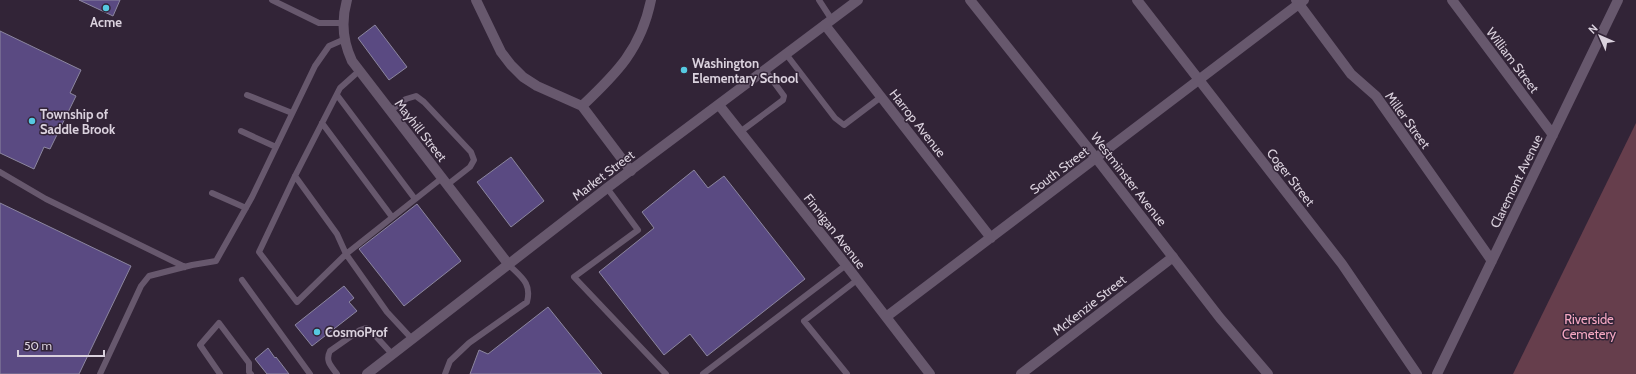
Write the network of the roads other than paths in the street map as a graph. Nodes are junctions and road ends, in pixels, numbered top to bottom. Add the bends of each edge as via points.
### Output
1 (272, 0) edge
2 (347, 0) edge
3 (476, 0) edge
4 (651, 0) edge
5 (819, 0) edge
6 (858, 0) edge
7 (970, 0) edge
8 (1137, 0) edge
9 (1452, 0) edge
10 (1607, 0) edge
11 (1618, 0) edge
12 (1300, 1) edge
13 (1614, 10) junction
14 (828, 22) junction
15 (343, 23) junction
16 (345, 39) junction
17 (786, 54) junction
18 (765, 70) junction
19 (359, 71) junction
20 (1199, 80) junction
21 (247, 95) dead end
22 (337, 95) junction
23 (881, 97) junction
24 (719, 105) junction
25 (582, 106) junction
26 (390, 111) junction
27 (292, 113) junction
28 (322, 123) junction
29 (241, 131) dead end
30 (740, 132) junction
31 (1553, 135) junction
32 (276, 147) junction
33 (1096, 158) junction
34 (631, 171) junction
35 (0, 172) edge
36 (295, 176) junction
37 (445, 181) junction
38 (607, 188) junction
39 (212, 193) dead end
40 (415, 199) junction
41 (246, 208) junction
42 (392, 217) junction
43 (991, 238) junction
44 (346, 254) junction
45 (1173, 257) junction
46 (1492, 261) junction
47 (509, 265) junction
48 (846, 265) junction
49 (185, 267) junction
50 (242, 280) dead end
51 (857, 280) junction
52 (886, 317) junction
53 (412, 339) junction
54 (392, 354) junction
55 (249, 373) edge
56 (100, 374) edge
57 (220, 374) edge
58 (310, 374) edge
59 (337, 374) edge
60 (366, 374) edge
61 (445, 374) edge
62 (666, 374) edge
63 (703, 374) edge
64 (847, 374) edge
65 (930, 374) edge
66 (1021, 374) edge
67 (1268, 374) edge
68 (1417, 374) edge
69 (1437, 374) edge

1 - 15 lane via 319,23
2 - 15 street, Mayhill Street
3 - 25 street via 501,52 511,65 537,86
4 - 25 street via 632,52 612,77
5 - 14 lane
6 - 14 street, Market Street
7 - 33 street, Westminster Avenue
8 - 20 street, Coger Street
9 - 31 street, William Street
10 - 13 street
11 - 13 street, Claremont Avenue
12 - 20 street, South Street
12 - 46 street, Miller Street via 1351,74 1376,96
13 - 31 street, Claremont Avenue
14 - 17 street, Market Street
14 - 23 street, Harrop Avenue
15 - 16 street, Mayhill Street
16 - 19 street, Mayhill Street via 347,51
16 - 27 lane via 329,46 315,66
17 - 18 street, Market Street
17 - 23 lane via 844,125
18 - 24 street, Market Street
18 - 30 lane via 784,96 783,100
19 - 22 lane via 340,88
19 - 26 street, Mayhill Street
20 - 33 street, South Street
20 - 68 street, Coger Street via 1342,264
21 - 27 lane
22 - 28 lane
22 - 40 lane
23 - 43 street, Harrop Avenue
24 - 30 street, Finnigan Avenue
24 - 34 street, Market Street
25 - 34 street
26 - 37 street, Mayhill Street
26 - 37 lane via 406,99 416,96 471,152 474,160 470,167
27 - 32 lane
28 - 36 lane
28 - 42 lane
29 - 32 lane
30 - 48 street, Finnigan Avenue
31 - 46 street, Claremont Avenue
32 - 41 lane
33 - 43 street, South Street
33 - 45 street, Westminster Avenue
34 - 38 street, Market Street
35 - 49 lane via 46,199
36 - 44 lane via 337,234
36 - 44 lane via 259,252 297,302
37 - 40 lane
37 - 47 street, Mayhill Street
38 - 47 street, Market Street
38 - 62 lane via 638,230 574,277
39 - 41 lane
40 - 42 lane
41 - 49 lane via 216,261
42 - 44 lane
43 - 52 street, South Street
44 - 53 lane via 387,312
45 - 66 street, McKenzie Street
45 - 67 street, Westminster Avenue
46 - 69 street, Claremont Avenue
47 - 53 street, Market Street
47 - 61 lane via 528,284 527,302 469,343 450,361
48 - 51 street, Finnigan Avenue
48 - 63 lane
49 - 56 lane via 149,276 141,286
50 - 58 lane
51 - 52 street, Finnigan Avenue
51 - 64 lane via 804,321
52 - 65 street, Finnigan Avenue
53 - 54 street, Market Street
54 - 59 lane via 371,331 366,328 360,330 330,351 328,362
54 - 60 street, Market Street
55 - 57 lane via 249,362 219,323 200,345

